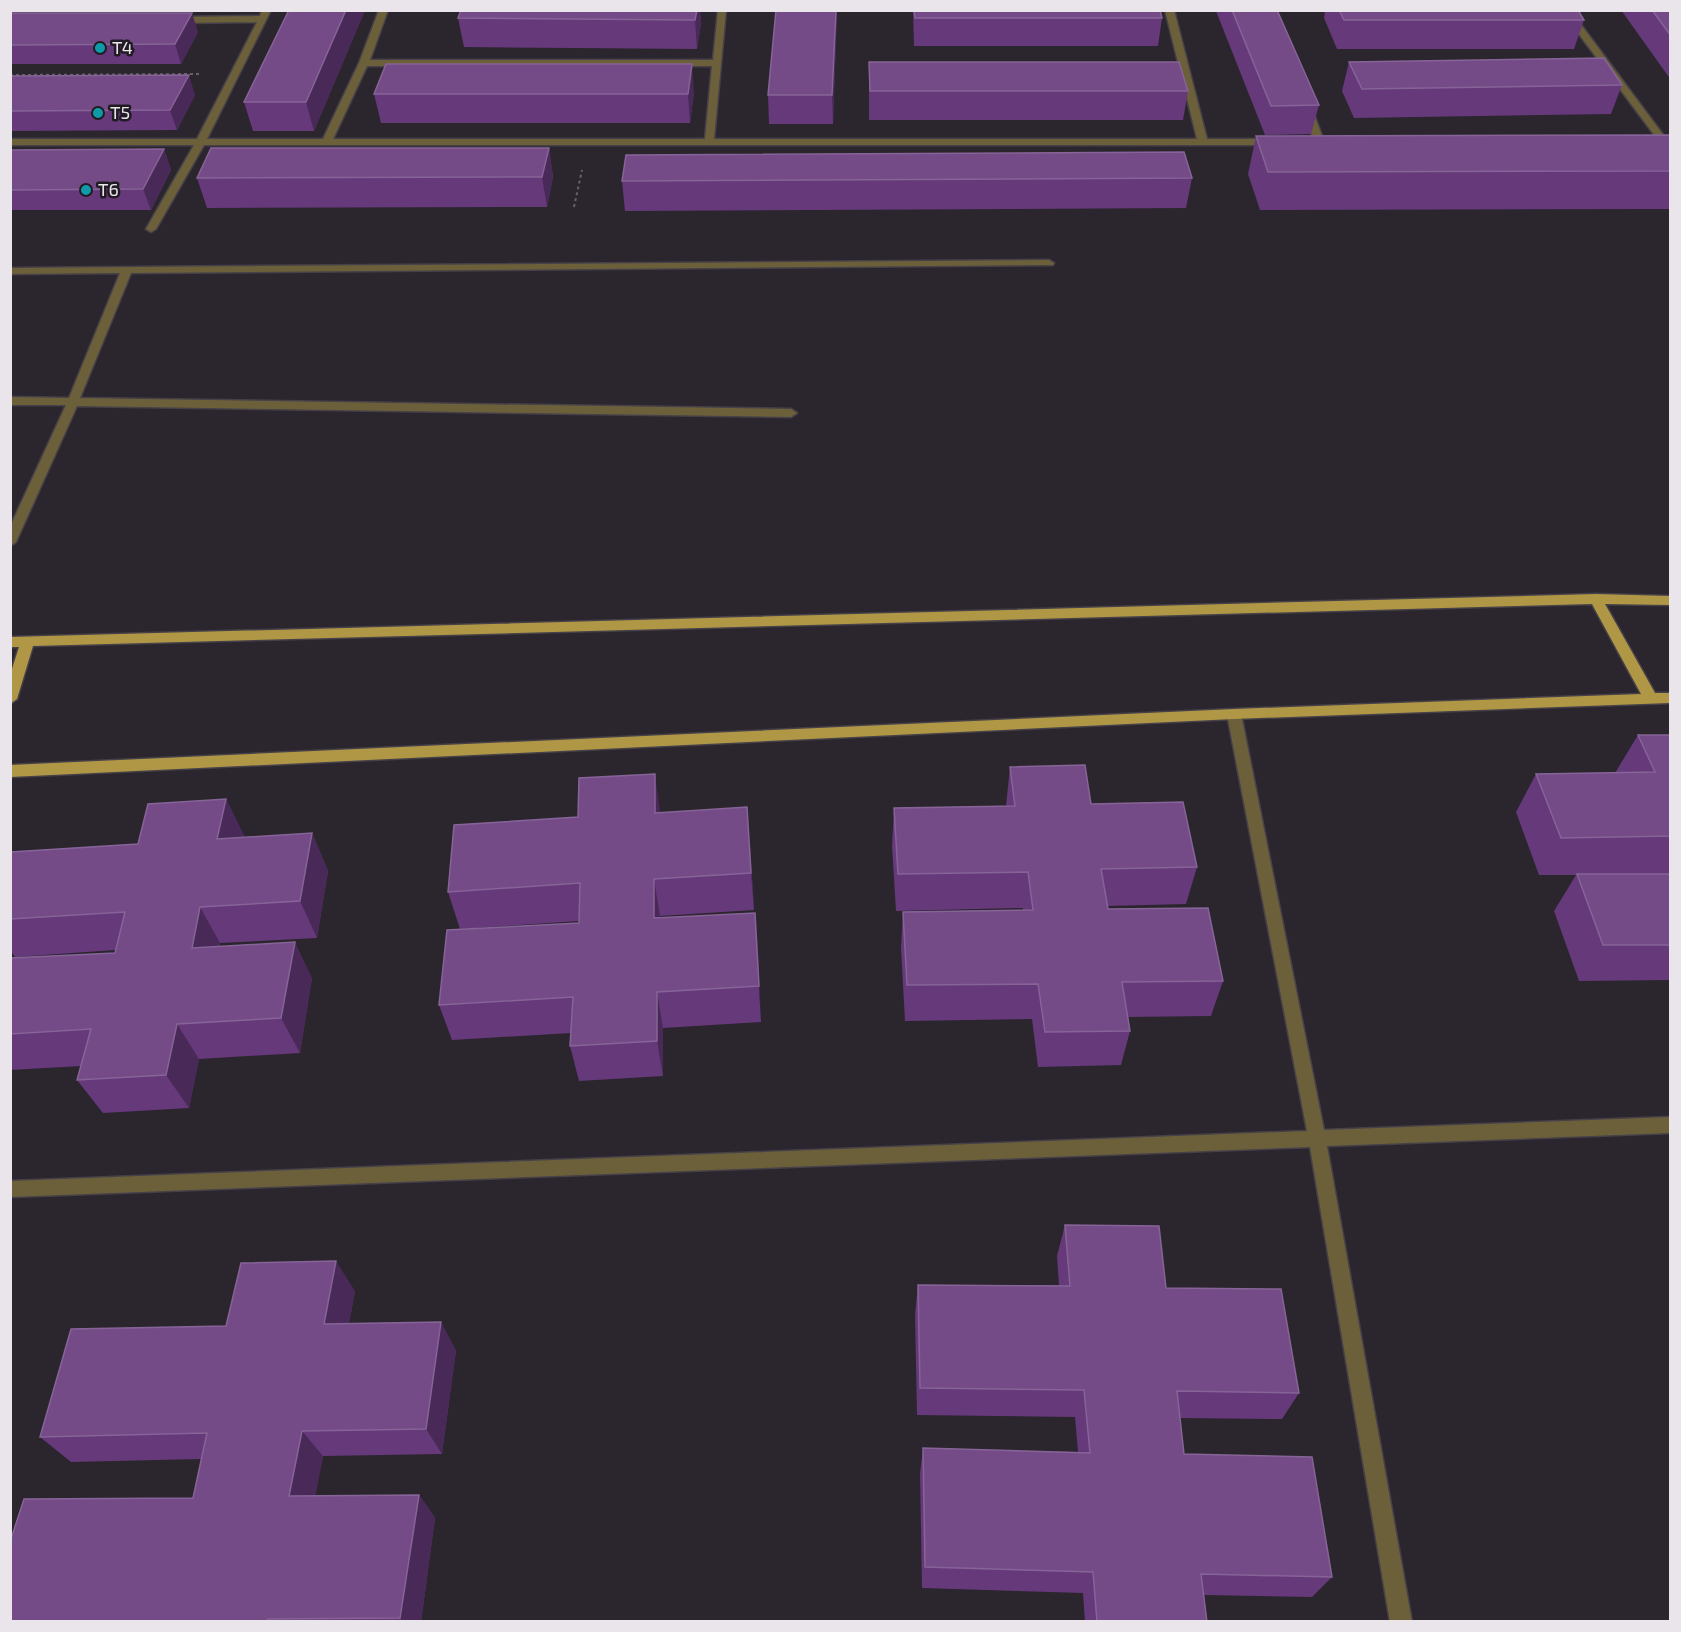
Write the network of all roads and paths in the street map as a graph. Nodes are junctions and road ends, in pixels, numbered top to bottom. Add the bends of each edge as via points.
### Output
1 (384, 10) edge
2 (722, 10) edge
3 (1169, 10) edge
4 (1565, 10) edge
5 (265, 15) edge
6 (160, 20) edge
7 (364, 63) junction
8 (717, 63) junction
9 (235, 74) junction
10 (10, 75) edge
11 (1303, 98) edge
12 (1308, 141) edge
13 (1319, 141) junction
14 (1331, 141) edge
15 (10, 142) edge
16 (1203, 142) junction
17 (1284, 142) edge
18 (1652, 142) edge
19 (1667, 142) edge
20 (200, 143) junction
21 (326, 143) junction
22 (587, 143) junction
23 (709, 143) junction
24 (574, 207) dead end
25 (151, 229) dead end
26 (1049, 263) dead end
27 (127, 269) junction
28 (10, 271) edge
29 (10, 401) edge
30 (73, 402) junction
31 (791, 413) dead end
32 (10, 542) edge
33 (1596, 599) junction
34 (1671, 600) edge
35 (28, 641) junction
36 (10, 642) edge
37 (1650, 698) junction
38 (1671, 698) edge
39 (10, 699) edge
40 (1234, 714) junction
41 (10, 771) edge
42 (1671, 1125) edge
43 (1317, 1138) junction
44 (10, 1189) edge
45 (1401, 1622) edge

1 - 7 street
2 - 8 street
3 - 16 street
4 - 19 street
5 - 6 street
5 - 9 street
7 - 8 street
7 - 21 street
8 - 23 street
9 - 10 path
9 - 20 street
11 - 13 street
12 - 13 street
13 - 14 street
15 - 20 street
16 - 17 street
16 - 23 street
18 - 19 street
20 - 21 street
20 - 25 street
21 - 22 street
22 - 23 street
22 - 24 path
26 - 27 street
27 - 28 street
27 - 30 street
29 - 30 street
30 - 31 street
30 - 32 street
33 - 34 main road
33 - 35 main road
33 - 37 main road
35 - 36 main road
35 - 39 main road
37 - 38 main road
37 - 40 main road
40 - 41 main road
40 - 43 street
42 - 43 street
43 - 44 street
43 - 45 street

